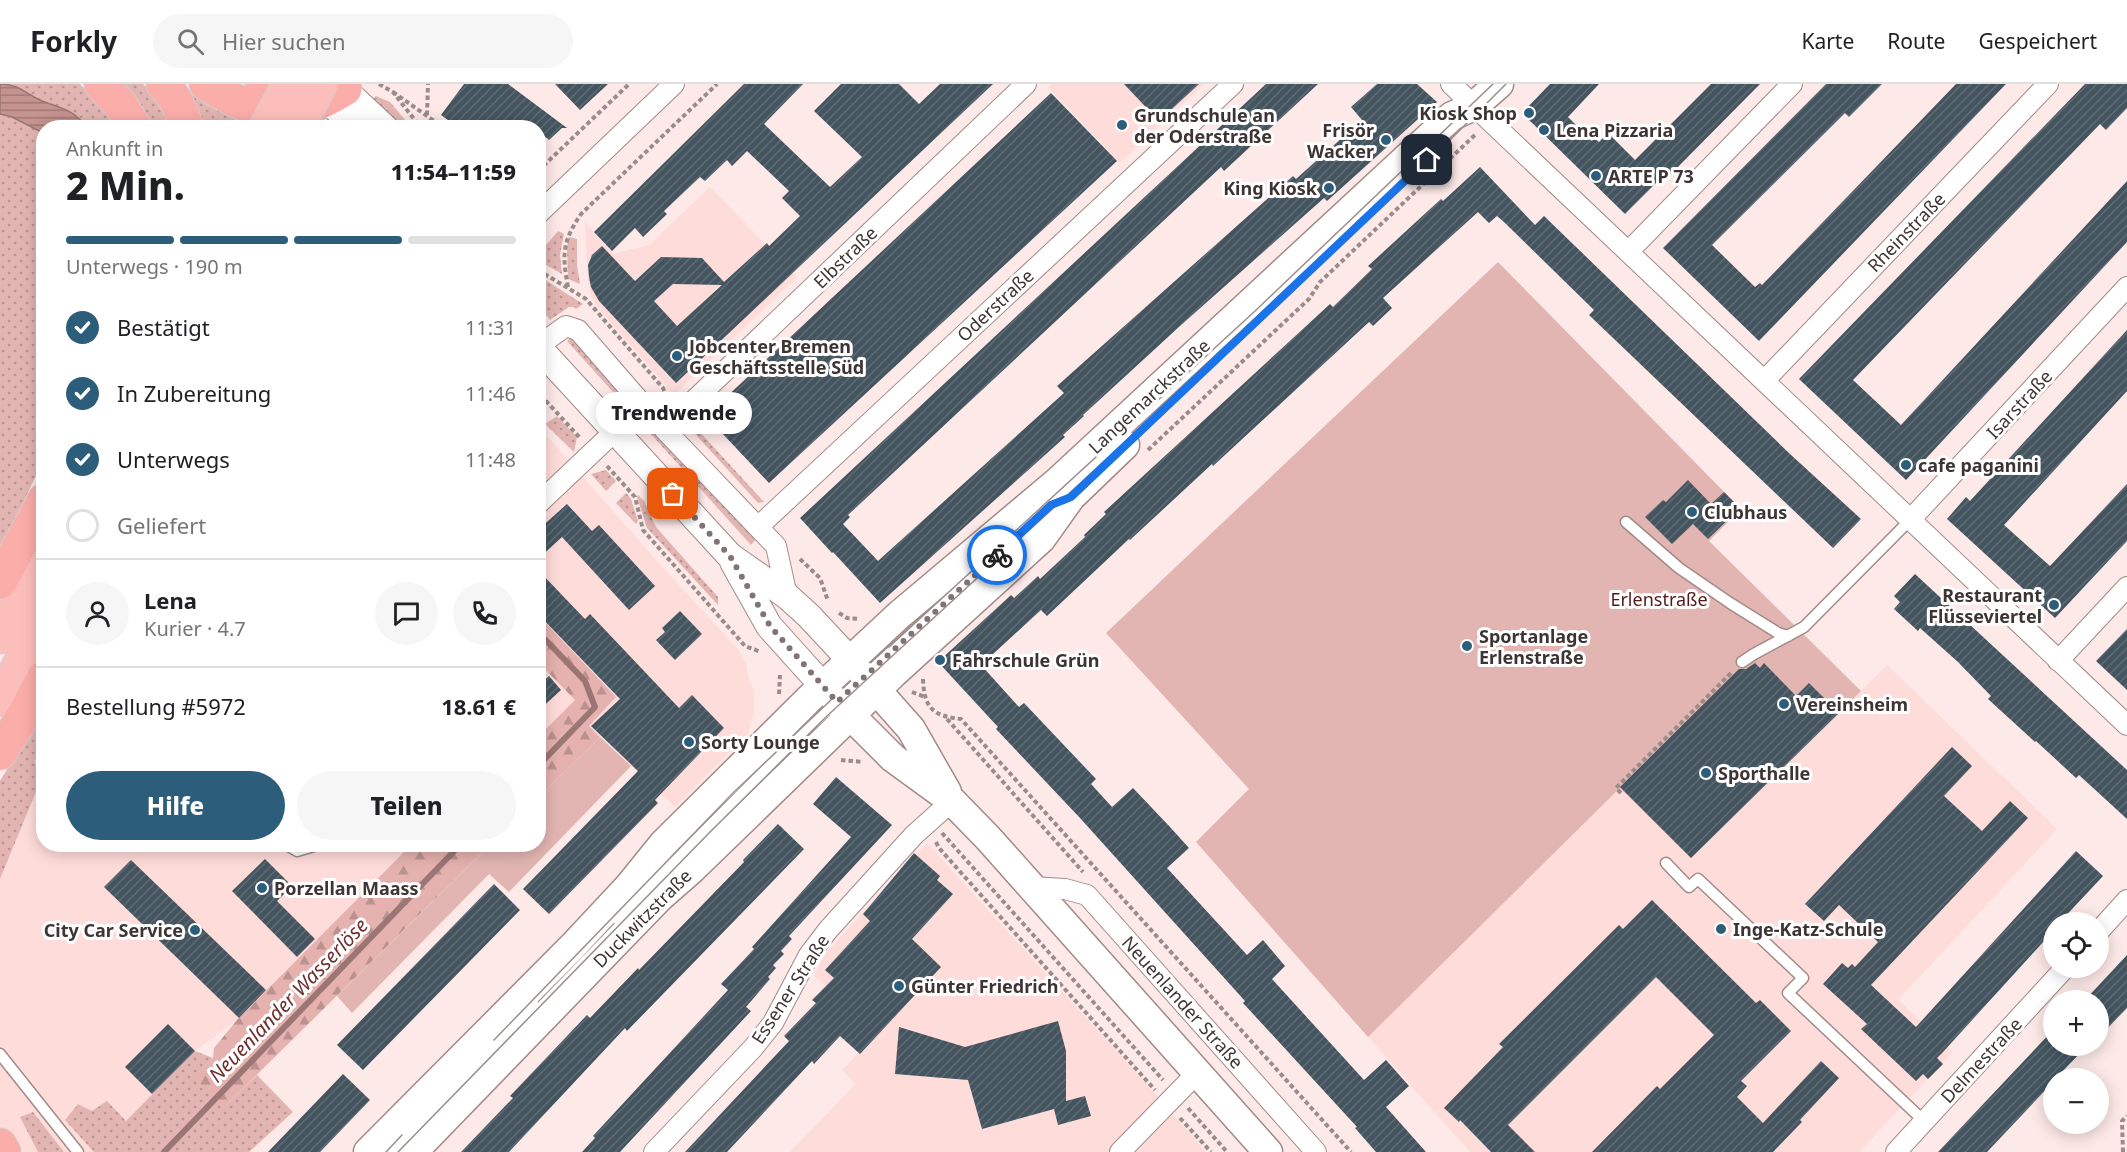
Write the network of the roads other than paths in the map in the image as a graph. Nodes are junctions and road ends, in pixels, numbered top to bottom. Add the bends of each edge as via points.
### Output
1 (101, 84) edge
2 (163, 84) edge
3 (206, 84) edge
4 (262, 84) edge
5 (674, 84) edge
6 (1026, 84) edge
7 (1233, 84) edge
8 (1451, 84) edge
9 (1499, 84) edge
10 (1792, 84) edge
11 (2048, 84) edge
12 (317, 98) edge
13 (1482, 113) junction
14 (130, 120) edge
15 (185, 120) edge
16 (279, 120) edge
17 (346, 120) edge
18 (367, 120) edge
19 (546, 206) edge
20 (1628, 252) junction
21 (2127, 287) edge
22 (546, 340) edge
23 (546, 355) edge
24 (1764, 381) junction
25 (664, 429) junction
26 (615, 430) junction
27 (1060, 494) junction
28 (546, 496) edge
29 (36, 515) edge
30 (1910, 520) junction
31 (1626, 522) dead end
32 (758, 527) junction
33 (730, 556) junction
34 (36, 570) edge
35 (0, 582) edge
36 (2127, 587) edge
37 (787, 596) junction
38 (36, 634) edge
39 (1788, 636) junction
40 (0, 637) edge
41 (2058, 661) junction
42 (1742, 662) road end
43 (864, 676) junction
44 (36, 692) edge
45 (0, 700) edge
46 (837, 701) junction
47 (2127, 725) edge
48 (0, 753) edge
49 (952, 801) junction
50 (1666, 863) dead end
51 (1031, 887) junction
52 (2127, 900) edge
53 (2109, 920) edge
54 (613, 924) dead end
55 (2057, 978) edge
56 (544, 995) dead end
57 (0, 1054) edge
58 (1198, 1072) junction
59 (1924, 1121) junction
60 (0, 1145) edge
61 (4, 1152) edge
62 (78, 1152) edge
63 (368, 1152) edge
64 (392, 1152) edge
65 (413, 1152) edge
66 (654, 1152) edge
67 (1120, 1152) edge
68 (1268, 1152) edge
69 (1316, 1152) edge
70 (1896, 1152) edge

1 - 14 highway
2 - 15 highway
3 - 12 highway via 249,108 275,112
4 - 12 highway via 273,91
5 - 19 street
6 - 25 street, Elbstraße
7 - 32 street, Oderstraße
8 - 13 street
9 - 13 main road, Langemarckstraße
10 - 20 street
11 - 24 street, Rheinstraße
12 - 16 highway, bridge
12 - 17 street
12 - 18 street
13 - 20 street
13 - 27 main road, Langemarckstraße via 1462,127
20 - 24 street
21 - 30 street, Isarstraße
22 - 25 street, Neuenlander Straße via 566,326 578,330
23 - 26 street, Neuenlander Straße
24 - 30 street
25 - 32 street, Neuenlander Straße
26 - 28 street
26 - 33 street, Neuenlander Straße
27 - 43 main road, Langemarckstraße via 899,615
27 - 43 main road, Langemarckstraße via 1041,539
29 - 35 highway
30 - 39 lane via 1804,627
30 - 41 street
31 - 39 lane via 1679,568
32 - 37 street, Neuenlander Straße via 776,546
33 - 37 street, Neuenlander Straße
33 - 46 street, Neuenlander Straße via 770,626
34 - 40 highway
36 - 41 street
37 - 43 street, Neuenlander Straße
38 - 45 highway
39 - 42 lane
41 - 47 street
43 - 46 main road, Duckwitzstraße
43 - 46 main road, Langemarckstraße
43 - 49 main road, Neuenlander Straße via 911,729
44 - 48 highway
46 - 49 main road, Neuenlander Straße via 893,759
46 - 54 lane
46 - 63 main road, Duckwitzstraße via 663,844 573,946
46 - 65 main road, Duckwitzstraße via 692,869 660,897
49 - 51 main road, Neuenlander Straße
49 - 66 street, Essener Straße via 914,835 828,930 753,1048
50 - 59 lane via 1689,887 1698,879 1803,978 1788,993
51 - 58 main road, Neuenlander Straße
51 - 69 street, Neuenlander Straße via 1088,895
52 - 53 street
55 - 59 street, Delmestraße
56 - 64 lane
57 - 62 lane via 49,1108
58 - 67 street
58 - 68 main road, Neuenlander Straße
59 - 70 street, Delmestraße
60 - 61 highway

